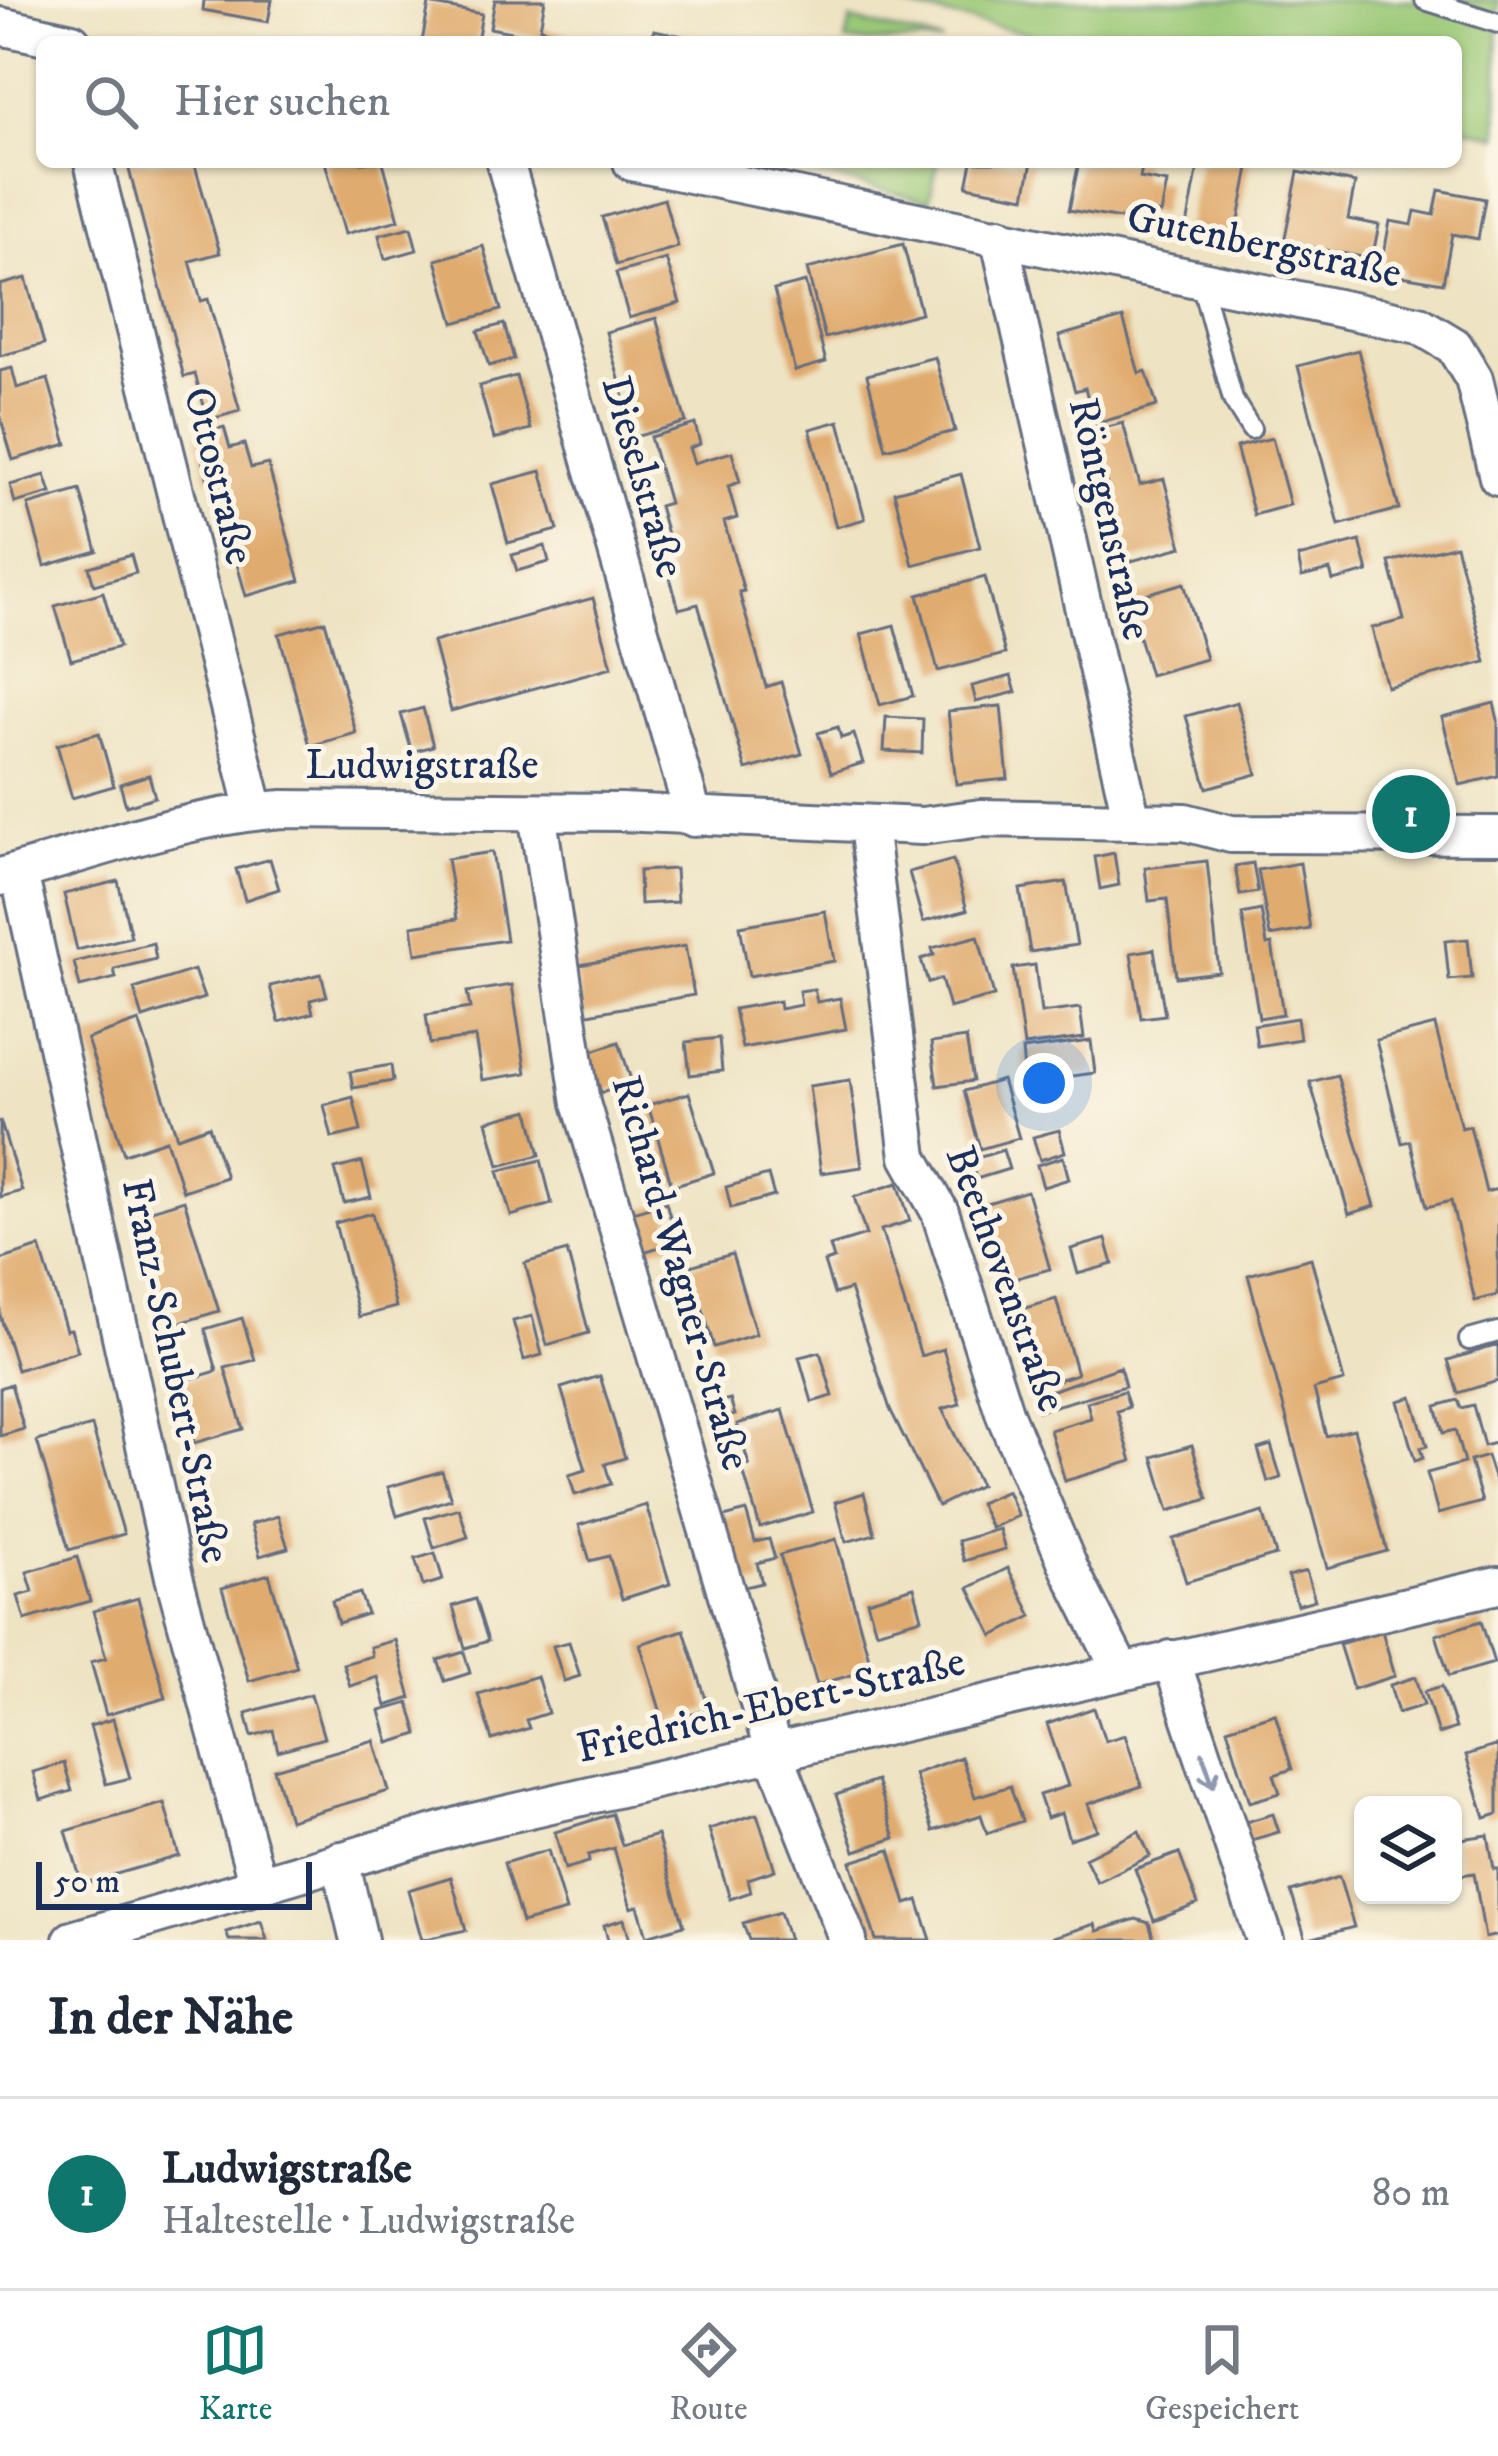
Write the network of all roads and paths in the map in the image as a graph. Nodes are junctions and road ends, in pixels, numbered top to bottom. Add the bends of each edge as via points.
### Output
1 (1425, 0) edge
2 (1498, 23) edge
3 (0, 26) edge
4 (44, 36) edge
5 (95, 168) edge
6 (507, 168) edge
7 (662, 168) edge
8 (999, 236) junction
9 (1200, 279) junction
10 (1251, 429) dead end
11 (1498, 476) edge
12 (256, 811) junction
13 (537, 812) junction
14 (694, 818) junction
15 (1132, 821) junction
16 (868, 825) junction
17 (1498, 835) edge
18 (9, 875) edge
19 (1498, 1332) edge
20 (1469, 1340) dead end
21 (1498, 1586) edge
22 (1171, 1659) junction
23 (1121, 1671) junction
24 (773, 1750) junction
25 (340, 1860) junction
26 (258, 1886) junction
27 (72, 1940) edge
28 (358, 1940) edge
29 (848, 1940) edge
30 (1265, 1940) edge

1 - 2 lane
3 - 4 street
5 - 12 street, Ottostraße
6 - 14 street, Dieselstraße
7 - 8 street, Gutenbergstraße
8 - 9 street, Gutenbergstraße
8 - 15 street, Röntgenstraße
9 - 10 lane via 1233,400
9 - 11 street, Gutenbergstraße via 1420,326 1454,346 1474,379
12 - 13 street, Ludwigstraße
12 - 18 street, Ludwigstraße
13 - 14 street, Ludwigstraße
13 - 24 street, Richard-Wagner-Straße via 580,1103
14 - 16 street, Ludwigstraße
15 - 16 street, Ludwigstraße
15 - 17 street, Ludwigstraße via 1231,834
16 - 23 street, Beethovenstraße via 909,1157 940,1212 1005,1415
18 - 26 street, Franz-Schubert-Straße via 174,1577
19 - 20 lane
21 - 22 street, Friedrich-Ebert-Straße
22 - 23 street, Friedrich-Ebert-Straße
22 -> 30 street
23 - 24 street, Friedrich-Ebert-Straße
24 - 25 street, Friedrich-Ebert-Straße
24 - 29 street, Richard-Wagner-Straße
25 - 26 street, Friedrich-Ebert-Straße
25 - 28 street
26 - 27 street, Friedrich-Ebert-Straße

